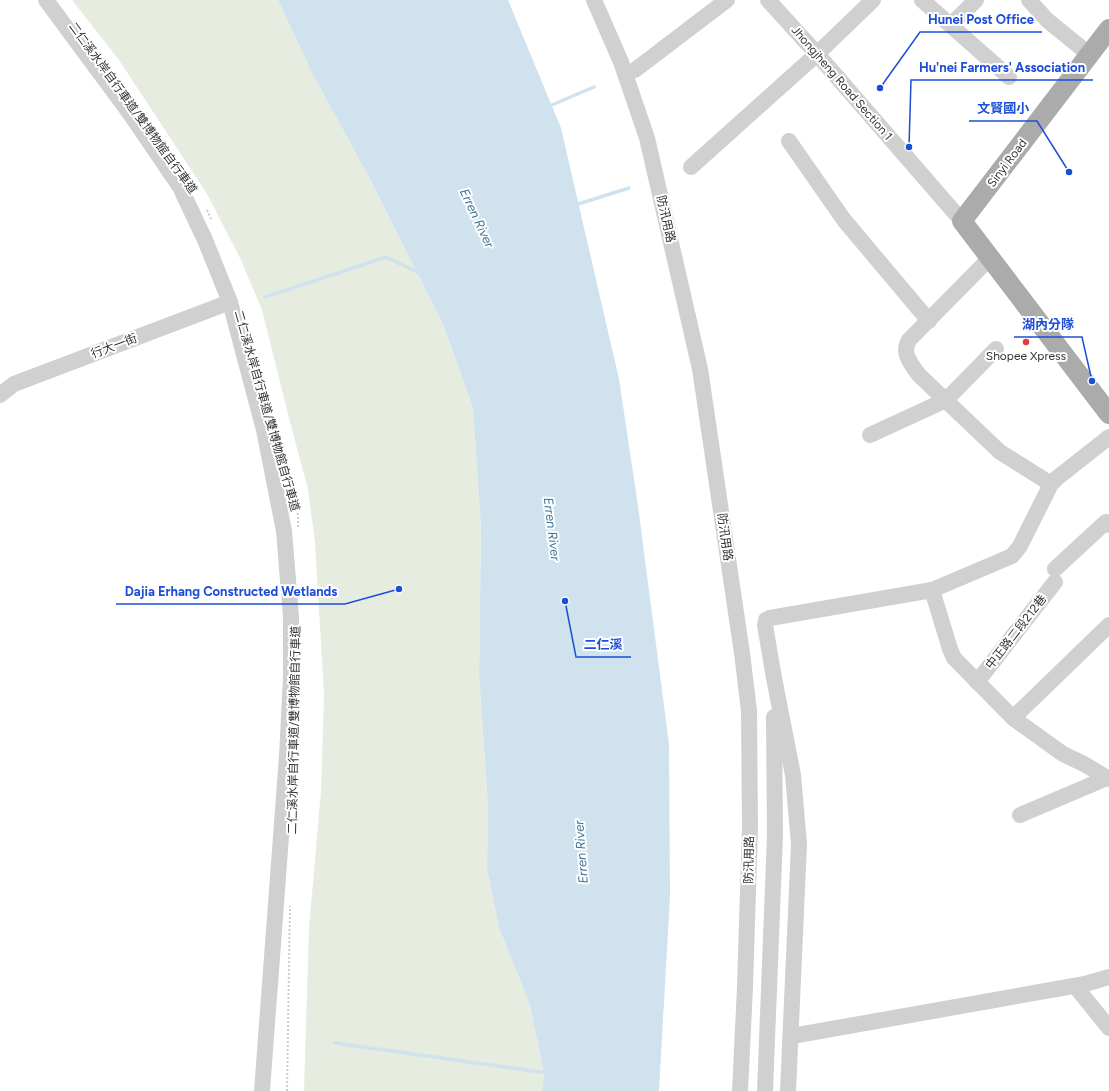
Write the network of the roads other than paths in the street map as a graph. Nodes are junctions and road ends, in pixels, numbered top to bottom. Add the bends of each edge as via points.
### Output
1 (46, 0) edge
2 (594, 0) edge
3 (727, 0) edge
4 (768, 0) edge
5 (873, 0) edge
6 (922, 0) edge
7 (976, 0) edge
8 (1029, 0) edge
9 (951, 25) junction
10 (1109, 29) edge
11 (817, 54) junction
12 (1090, 55) junction
13 (635, 70) dead end
14 (1009, 77) dead end
15 (789, 141) dead end
16 (691, 167) dead end
17 (962, 221) junction
18 (990, 258) junction
19 (230, 302) junction
20 (929, 321) junction
21 (996, 349) dead end
22 (0, 395) edge
23 (946, 400) junction
24 (1109, 414) edge
25 (870, 435) dead end
26 (1109, 437) edge
27 (1051, 484) junction
28 (1109, 525) edge
29 (932, 590) junction
30 (1109, 625) edge
31 (774, 678) junction
32 (977, 682) junction
33 (1013, 718) junction
34 (1108, 779) edge
35 (1020, 815) dead end
36 (1109, 977) edge
37 (1075, 986) junction
38 (1109, 1028) edge
39 (792, 1036) junction
40 (262, 1091) edge
41 (740, 1091) edge
42 (765, 1091) edge
43 (788, 1091) edge

1 - 19 street via 131,115 180,187
2 - 41 street, 防汛用路 via 621,62 647,138 700,370 742,653 749,711 750,826 746,987
3 - 13 street
4 - 11 street, Jhongjheng Road Section 1
5 - 11 street
6 - 9 street
7 - 9 street
8 - 12 street via 1047,20
9 - 14 street
10 - 12 main road, Sinyi Road
11 - 16 street
11 - 17 street, Jhongjheng Road Section 1
12 - 17 main road, Sinyi Road
15 - 20 street via 844,220
17 - 18 main road
18 - 20 street
18 - 24 main road
19 - 22 street, 行大一街 via 14,384
19 - 40 street via 264,430 284,531 291,617 287,756
20 - 23 street via 909,340 905,346 906,354 919,375
21 - 23 street
23 - 25 street
23 - 27 street via 1000,452
26 - 27 street
27 - 29 street via 1020,546 1012,556
28 - 32 street, 中正路二段212巷 via 1106,522 1055,575
29 - 31 street via 766,620
29 - 32 street, 中正路二段212巷 via 954,658
30 - 33 street
31 - 39 street via 793,775 799,844
31 - 42 street via 775,834
32 - 33 street, 中正路二段212巷
33 - 34 street, 中正路二段212巷 via 1063,754
34 - 35 street
36 - 37 street
37 - 38 street
37 - 39 street
39 - 43 street

